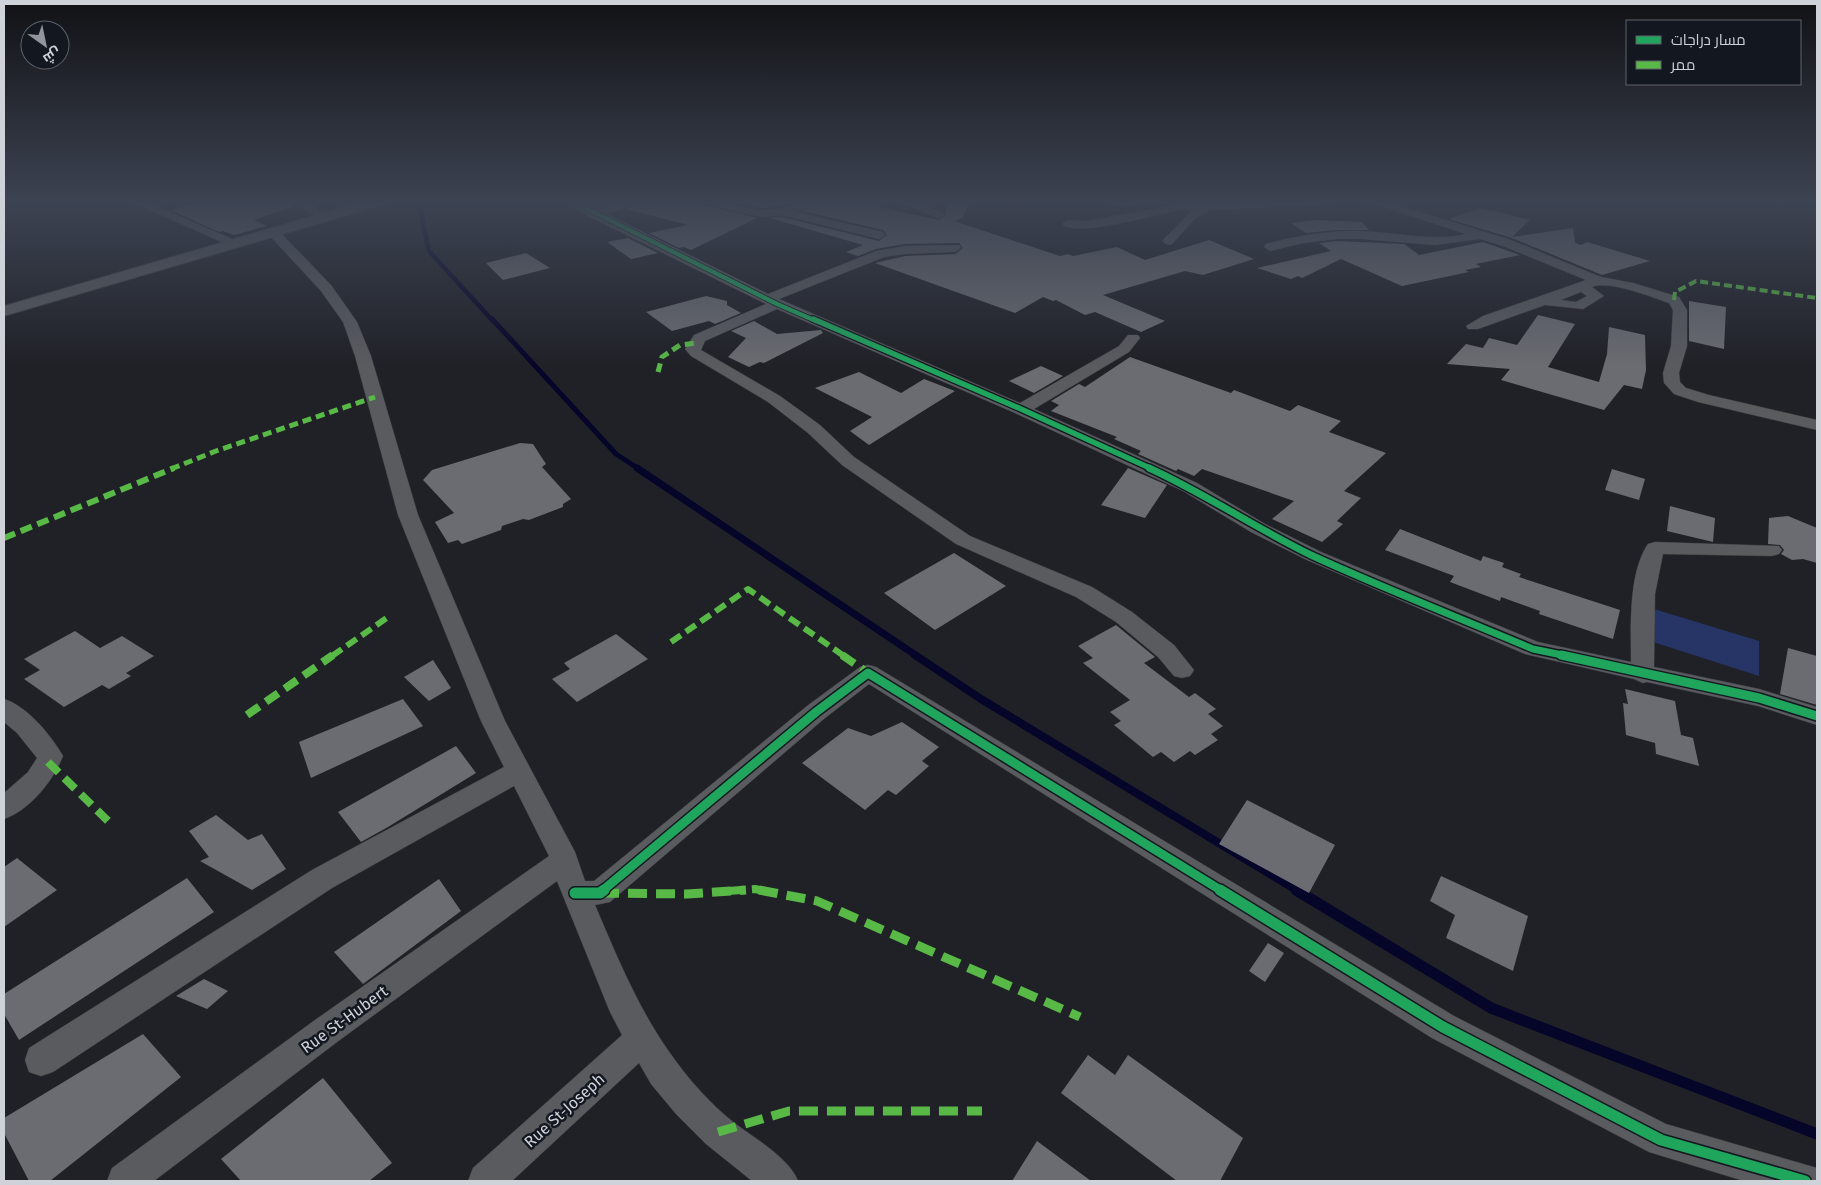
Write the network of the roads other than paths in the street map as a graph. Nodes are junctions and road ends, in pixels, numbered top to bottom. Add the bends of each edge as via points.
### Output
1 (190, 256) edge
2 (296, 256) edge
3 (681, 256) edge
4 (876, 256) edge
5 (1535, 256) edge
6 (1596, 280) junction
7 (772, 301) junction
8 (4, 311) edge
9 (1473, 326) dead end
10 (1133, 338) dead end
11 (1021, 409) junction
12 (1817, 425) edge
13 (1772, 550) dead end
14 (1182, 670) dead end
15 (1643, 675) junction
16 (4, 708) edge
17 (1817, 716) edge
18 (518, 772) junction
19 (4, 808) edge
20 (565, 860) junction
21 (576, 893) junction
22 (641, 1040) junction
23 (41, 1060) dead end
24 (125, 1181) edge
25 (486, 1181) edge
26 (780, 1181) edge
27 (1805, 1181) edge

1 - 8 street
2 - 18 street via 326,288 350,322 364,356 408,515 493,721
3 - 7 street
4 - 7 street
5 - 6 street
6 - 9 street via 1546,302 1500,314
6 - 12 street via 1674,300 1680,310 1679,346 1671,373 1672,383 1680,391
7 - 11 street
7 - 14 street via 699,338 694,348 696,353 774,399 814,429 848,461 963,540 1084,592 1124,617 1166,651
10 - 11 street via 1124,349
11 - 15 street via 1190,487 1258,528 1314,556 1534,650
13 - 15 street via 1655,548 1643,596
15 - 17 street via 1758,698
16 - 19 street via 26,727 50,756 39,778
18 - 20 street
18 - 23 street via 322,879
20 - 21 street
20 - 24 street, Rue St-Hubert via 326,1031
21 - 22 street
21 - 27 street via 600,893 816,712 868,673 1443,1027 1661,1140
22 - 25 street, Rue St-Joseph
22 - 26 street via 662,1072 688,1102 718,1132

